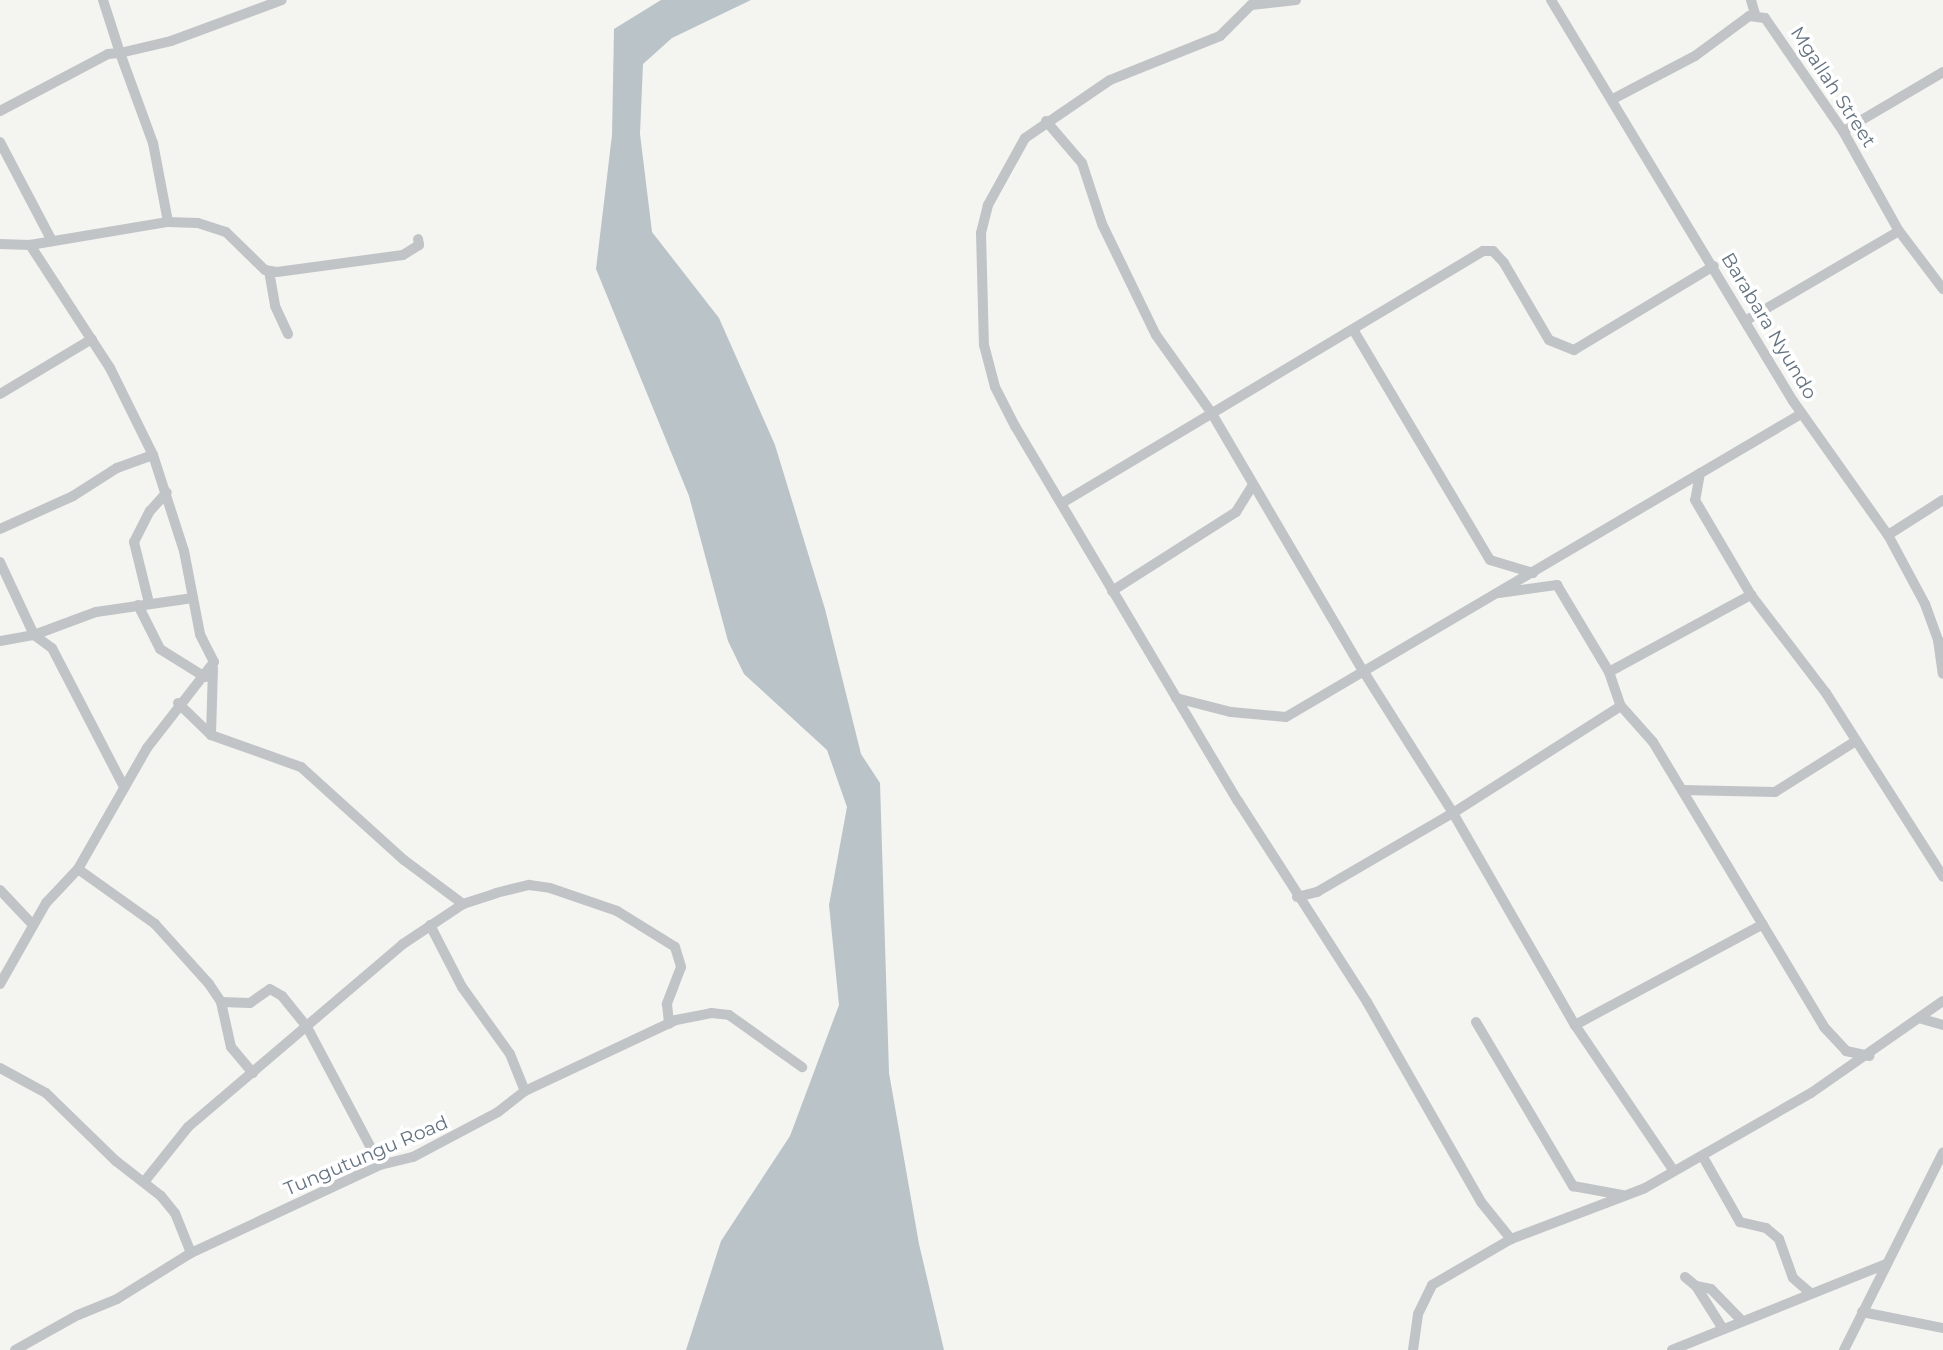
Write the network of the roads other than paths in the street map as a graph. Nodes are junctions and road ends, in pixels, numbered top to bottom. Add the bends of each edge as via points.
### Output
1 (103, 0) edge
2 (282, 0) edge
3 (1296, 0) edge
4 (1551, 0) edge
5 (1751, 0) edge
6 (1755, 14) junction
7 (120, 53) junction
8 (1943, 72) edge
9 (1613, 99) junction
10 (0, 111) edge
11 (1045, 121) junction
12 (1843, 131) junction
13 (0, 142) edge
14 (168, 222) junction
15 (1899, 231) junction
16 (418, 239) dead end
17 (52, 241) junction
18 (0, 244) edge
19 (30, 245) junction
20 (1714, 266) junction
21 (269, 271) junction
22 (1943, 289) edge
23 (1745, 321) junction
24 (1354, 331) junction
25 (288, 334) dead end
26 (92, 339) junction
27 (0, 394) edge
28 (1211, 412) junction
29 (1801, 414) junction
30 (153, 454) junction
31 (1700, 472) junction
32 (1252, 486) junction
33 (167, 492) junction
34 (1943, 500) edge
35 (1062, 503) junction
36 (0, 528) edge
37 (1888, 535) junction
38 (0, 562) edge
39 (1533, 573) junction
40 (1112, 591) junction
41 (1499, 593) junction
42 (1751, 595) junction
43 (194, 598) junction
44 (144, 604) junction
45 (33, 635) junction
46 (0, 641) edge
47 (1362, 669) junction
48 (209, 672) junction
49 (1609, 672) junction
50 (1943, 674) edge
51 (1176, 698) junction
52 (177, 704) junction
53 (1621, 706) junction
54 (211, 735) junction
55 (1856, 741) junction
56 (124, 787) junction
57 (1682, 790) junction
58 (1453, 813) junction
59 (78, 869) junction
60 (1943, 877) edge
61 (0, 890) edge
62 (1297, 897) junction
63 (463, 904) junction
64 (1763, 924) junction
65 (33, 925) junction
66 (430, 925) junction
67 (0, 984) edge
68 (1943, 1000) edge
69 (221, 1002) junction
70 (1922, 1019) junction
71 (1476, 1022) dead end
72 (668, 1024) junction
73 (1574, 1025) junction
74 (1943, 1025) edge
75 (307, 1027) junction
76 (1869, 1056) junction
77 (802, 1067) dead end
78 (0, 1068) edge
79 (253, 1073) junction
80 (525, 1091) junction
81 (1943, 1152) edge
82 (1703, 1157) junction
83 (380, 1165) junction
84 (1674, 1171) junction
85 (144, 1182) junction
86 (1625, 1196) junction
87 (1511, 1239) junction
88 (191, 1253) junction
89 (1886, 1264) junction
90 (1685, 1277) dead end
91 (1696, 1286) junction
92 (1810, 1293) junction
93 (1862, 1312) junction
94 (1742, 1321) junction
95 (1943, 1328) edge
96 (1723, 1329) junction
97 (15, 1350) edge
98 (1413, 1350) edge
99 (1672, 1350) edge
100 (1844, 1350) edge

1 - 7 street
2 - 7 street via 171,41
3 - 11 street via 1251,5 1220,36 1110,80
4 - 9 street, Barabara Nyundo
5 - 6 street
6 - 9 street via 1695,56
6 - 12 street, Mgallah Street via 1771,23
7 - 10 street via 108,54
7 - 14 street via 153,143
8 - 12 street
9 - 20 street, Barabara Nyundo
11 - 28 street via 1082,163 1102,224 1156,335
11 - 35 street via 1025,138 1007,164 988,205 981,233 981,318 995,387
12 - 15 street, Mgallah Street
13 - 17 street
14 - 17 street
14 - 21 street via 215,226
15 - 22 street, Mgallah Street
15 - 23 street
16 - 21 street via 414,250 386,259
17 - 19 street
18 - 19 street
19 - 26 street
20 - 23 street, Barabara Nyundo
20 - 24 street via 1574,351 1549,340 1504,263 1489,250
21 - 25 street via 275,306
23 - 29 street, Barabara Nyundo
24 - 28 street
24 - 39 street via 1490,560
26 - 27 street
26 - 30 street
28 - 32 street
28 - 35 street
29 - 31 street
29 - 37 street, Barabara Nyundo
30 - 33 street
30 - 36 street
31 - 39 street
31 - 42 street via 1695,500
32 - 40 street via 1236,512
32 - 47 street
33 - 43 street
33 - 44 street via 150,511 134,542
34 - 37 street
35 - 40 street
37 - 50 street, Barabara Nyundo via 1938,639
38 - 45 street
39 - 41 street
40 - 51 street
41 - 47 street
41 - 49 street via 1557,585
42 - 49 street
42 - 55 street via 1826,693
43 - 44 street
43 - 48 street
44 - 45 street via 96,612
44 - 48 street via 160,649
45 - 46 street
45 - 56 street via 52,648
47 - 51 street via 1286,717 1231,712
47 - 58 street
48 - 52 street
48 - 54 street
49 - 53 street
51 - 62 street
52 - 54 street
52 - 56 street
53 - 57 street via 1653,742
53 - 58 street
54 - 63 street via 301,767 404,860
55 - 57 street via 1775,792
55 - 60 street
56 - 59 street
57 - 64 street
58 - 62 street via 1317,892
58 - 73 street
59 - 65 street via 46,903
59 - 69 street via 155,924
61 - 65 street
62 - 87 street via 1367,1002 1482,1202
63 - 66 street
63 - 72 street via 517,887 541,886 617,911 659,935 675,947 682,960 667,1004
64 - 73 street
64 - 76 street via 1836,1044
65 - 67 street
66 - 75 street
66 - 80 street via 462,987 510,1054
68 - 70 street
69 - 75 street via 250,1003 275,989
69 - 79 street via 231,1047
70 - 74 street
70 - 76 street
71 - 86 street via 1573,1186
72 - 77 street, Tungutungu Road via 693,1015 729,1015
72 - 80 street, Tungutungu Road
73 - 84 street
75 - 79 street
75 - 83 street
76 - 82 street
78 - 85 street via 46,1093
79 - 85 street via 188,1127
80 - 83 street, Tungutungu Road via 465,1132 413,1157
81 - 89 street
82 - 84 street
82 - 92 street via 1740,1222 1766,1228 1779,1239 1793,1278
83 - 88 street, Tungutungu Road
84 - 86 street
85 - 88 street via 175,1213
86 - 87 street
87 - 98 street via 1432,1285 1418,1314
88 - 97 street, Tungutungu Road via 117,1299
89 - 92 street
89 - 93 street
90 - 91 street
91 - 94 street via 1711,1289
91 - 96 street
92 - 94 street
93 - 95 street
93 - 100 street
94 - 96 street
96 - 99 street

